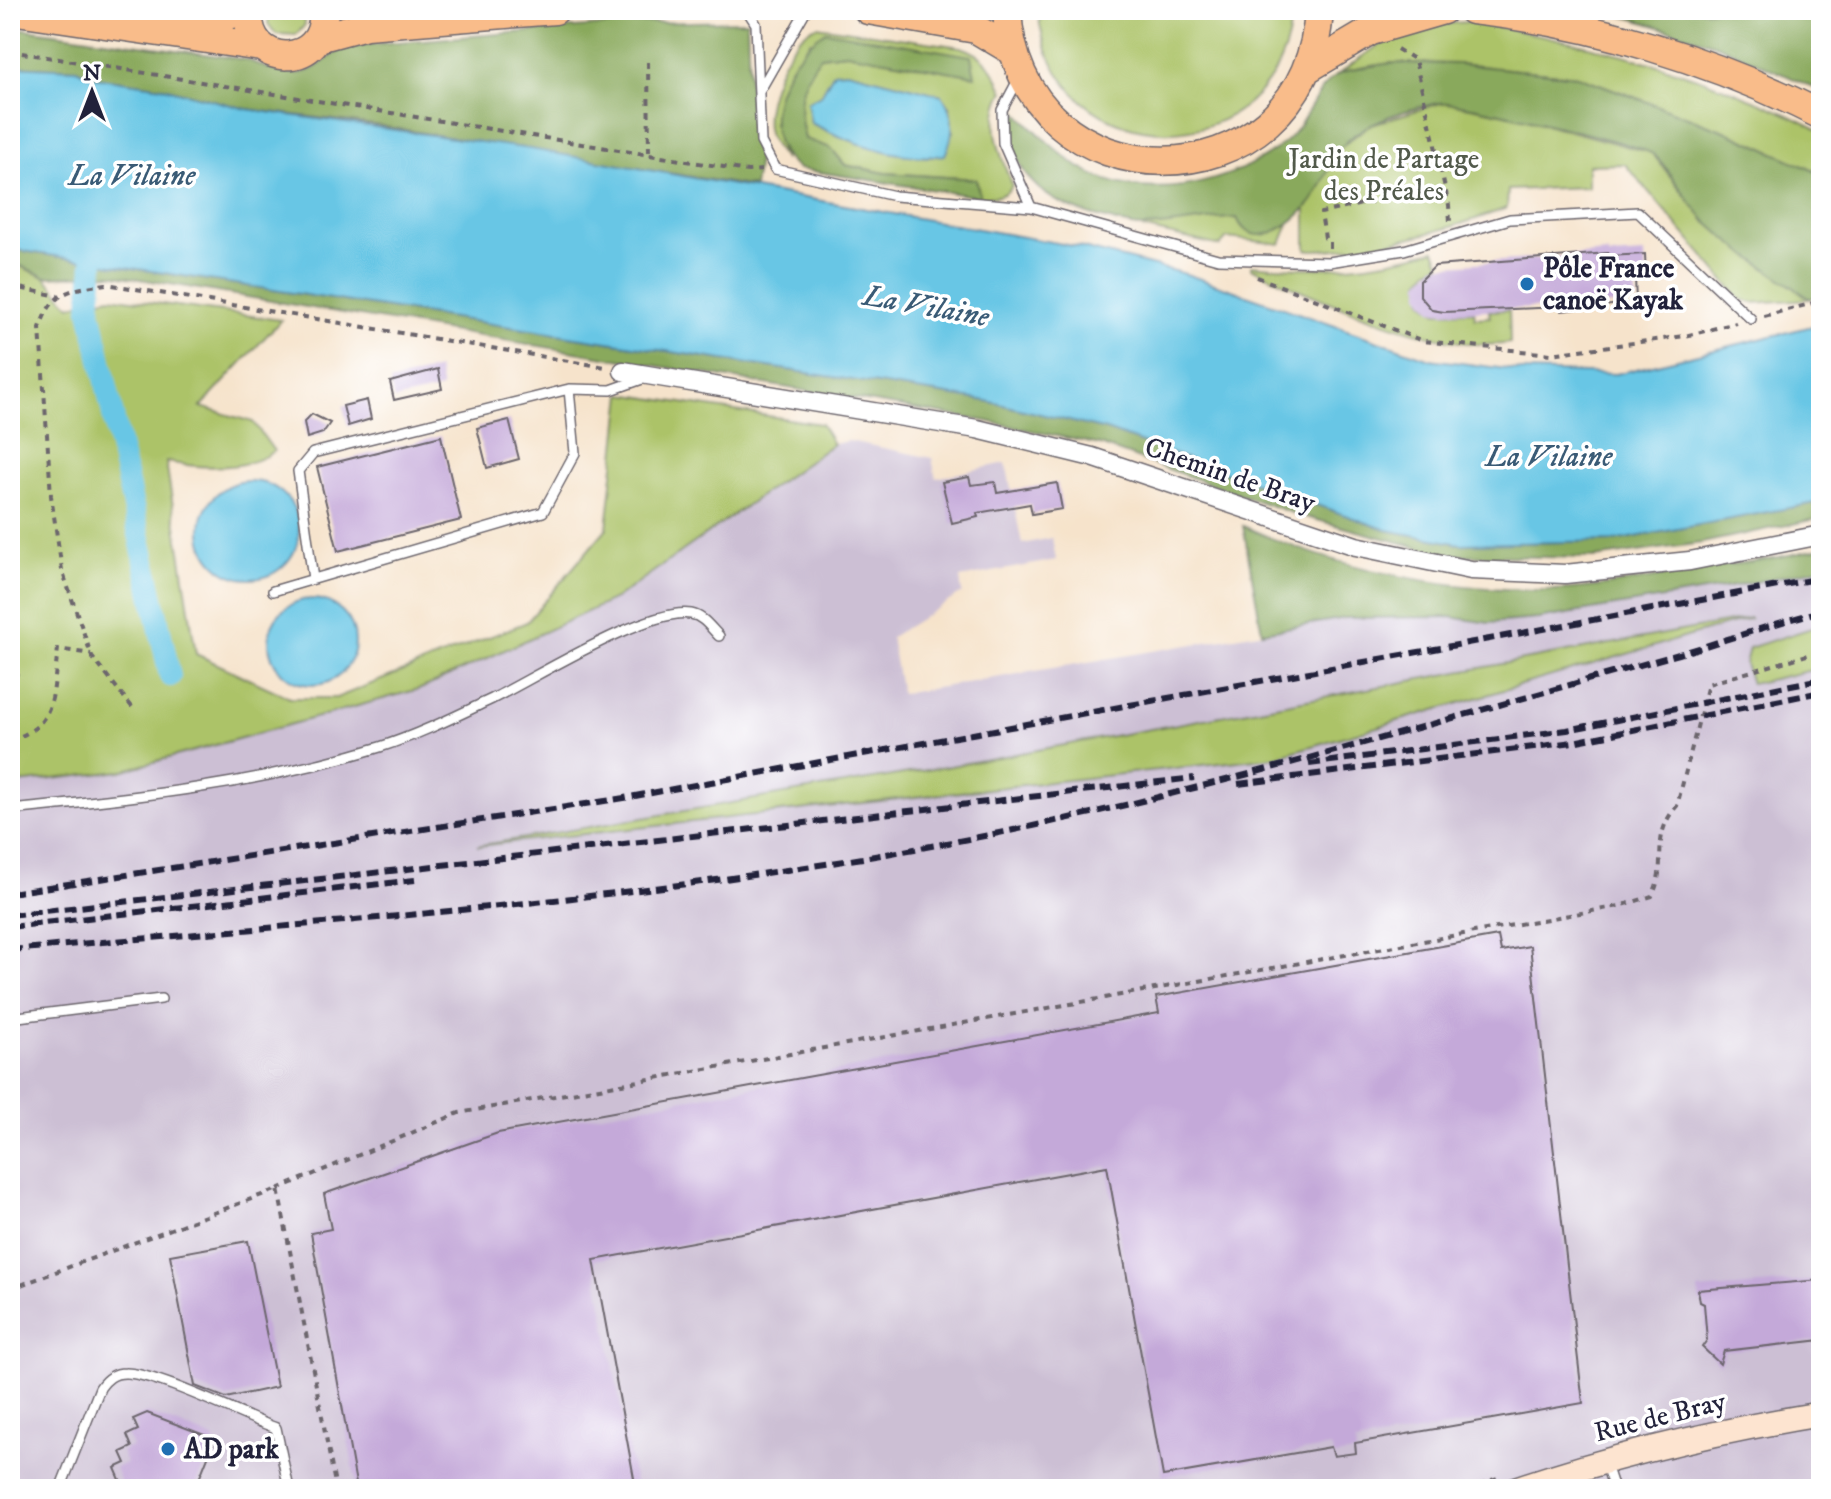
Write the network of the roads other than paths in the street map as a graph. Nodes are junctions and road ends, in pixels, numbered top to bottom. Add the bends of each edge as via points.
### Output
1 (10, 10) edge
2 (246, 10) edge
3 (323, 10) edge
4 (337, 10) edge
5 (555, 10) edge
6 (747, 10) edge
7 (806, 10) edge
8 (868, 10) edge
9 (1007, 10) edge
10 (1319, 10) edge
11 (1443, 10) edge
12 (1472, 10) edge
13 (366, 25) junction
14 (143, 27) junction
15 (318, 38) junction
16 (261, 47) junction
17 (1017, 62) junction
18 (1307, 69) junction
19 (759, 92) junction
20 (1821, 115) edge
21 (1031, 207) junction
22 (1751, 319) road end
23 (623, 371) road end
24 (652, 375) junction
25 (569, 389) junction
26 (1821, 535) edge
27 (313, 579) junction
28 (273, 591) dead end
29 (719, 636) dead end
30 (10, 810) edge
31 (161, 999) dead end
32 (10, 1018) edge
33 (1821, 1414) edge
34 (1604, 1460) junction
35 (60, 1489) edge
36 (289, 1489) edge
37 (1515, 1489) edge
38 (1614, 1489) edge

1 - 14 main road
2 - 14 main road via 211,21
2 - 16 main road via 252,36
3 - 15 main road
4 - 13 main road
5 - 13 main road
6 - 19 lane via 756,24
7 - 19 lane
8 - 17 main road via 976,29
9 - 17 main road
10 - 18 main road
11 - 18 main road via 1371,31
12 - 20 main road via 1578,27 1680,56
13 - 15 main road
14 - 16 main road
15 - 16 main road via 292,56
17 - 18 main road via 1048,112 1085,142 1130,159 1177,162 1245,140 1281,109
17 - 21 lane via 1002,110 1003,143
19 - 21 lane via 761,142 775,169 895,196
21 - 22 lane via 1218,259 1329,262 1404,250 1510,219 1638,212
23 - 24 street, Chemin de Bray
24 - 25 lane via 611,390
24 - 26 street, Chemin de Bray via 1005,436 1092,457 1356,546 1471,570 1565,574 1690,561
25 - 27 lane via 575,453 543,512
25 - 27 lane via 313,453 298,471
27 - 28 lane
29 - 30 lane via 701,617 673,613 382,746 163,795
31 - 32 lane
33 - 34 street, Rue de Bray via 1697,1436
34 - 37 street, Rue de Bray
34 - 38 lane
35 - 36 lane via 100,1388 108,1378 123,1373 276,1428

